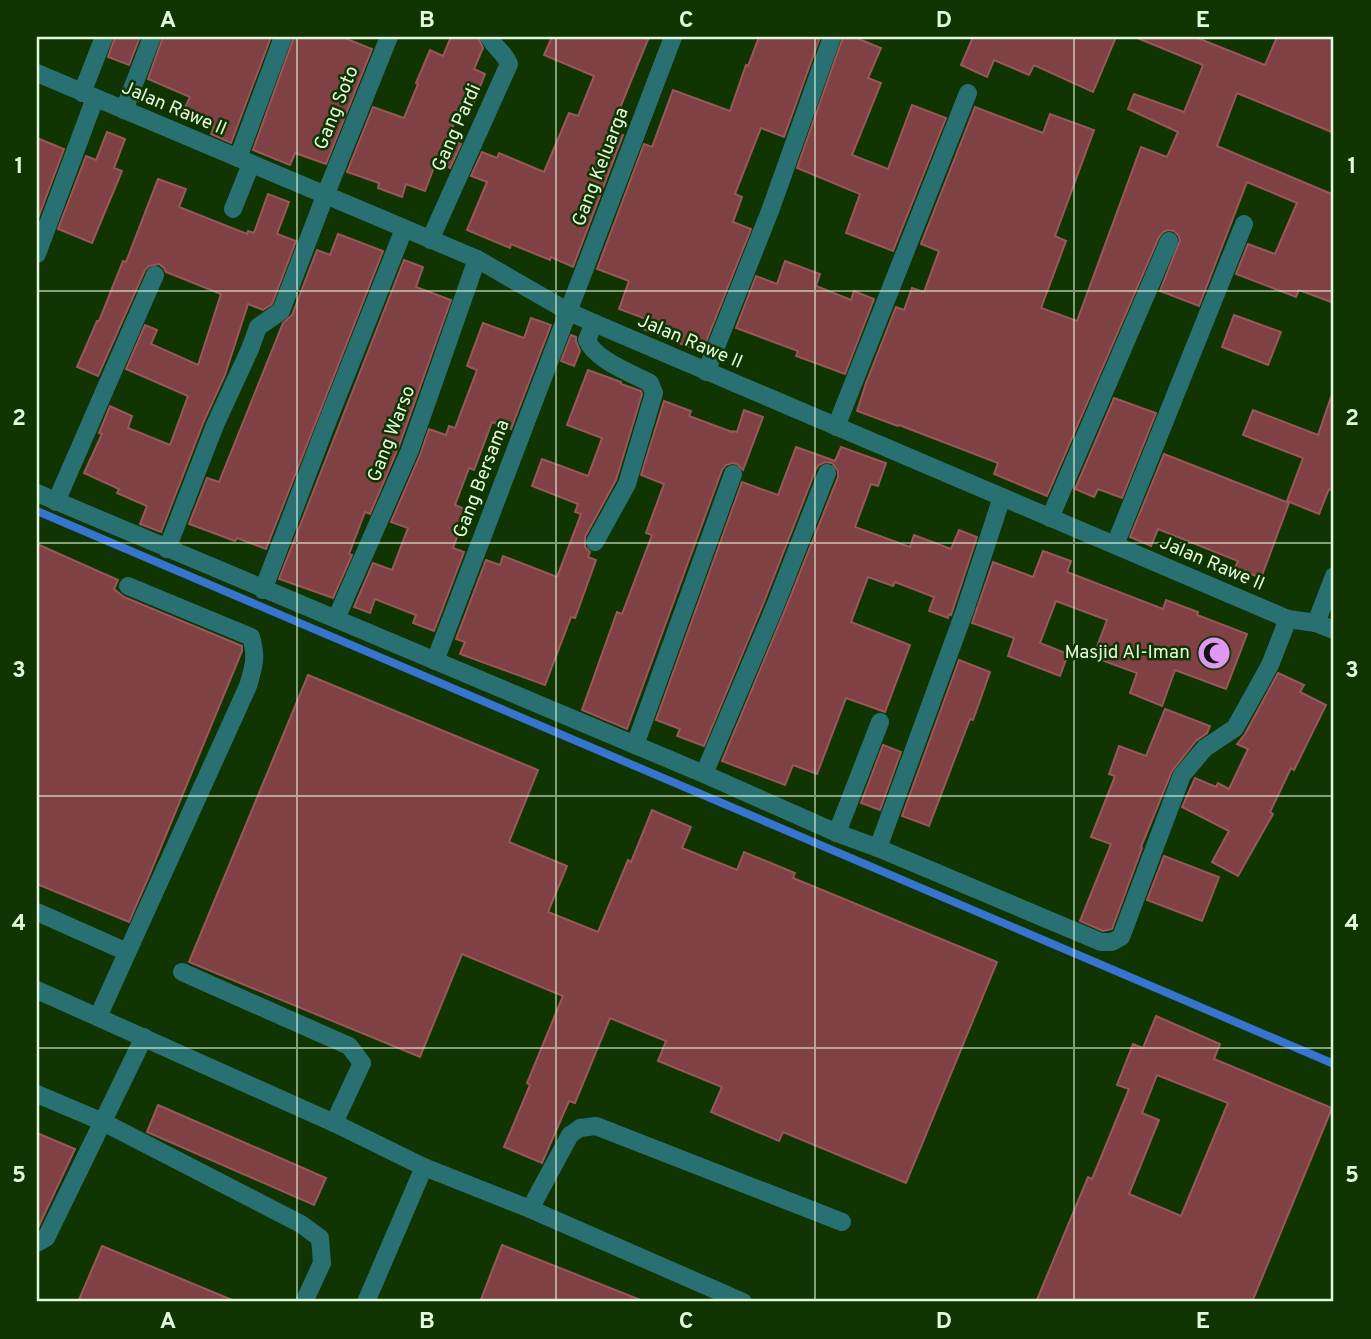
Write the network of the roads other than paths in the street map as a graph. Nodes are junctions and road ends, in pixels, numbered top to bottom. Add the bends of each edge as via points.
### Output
1 (104, 37) edge
2 (152, 37) edge
3 (283, 37) edge
4 (388, 37) edge
5 (489, 37) edge
6 (673, 37) edge
7 (832, 37) edge
8 (37, 73) edge
9 (968, 93) dead end
10 (89, 95) junction
11 (124, 110) junction
12 (244, 161) junction
13 (325, 196) junction
14 (233, 209) dead end
15 (1244, 224) dead end
16 (404, 229) junction
17 (430, 240) junction
18 (1169, 241) dead end
19 (37, 254) edge
20 (477, 259) junction
21 (155, 275) dead end
22 (569, 313) junction
23 (594, 323) junction
24 (706, 372) junction
25 (836, 427) junction
26 (827, 473) dead end
27 (733, 474) dead end
28 (37, 493) edge
29 (1002, 497) junction
30 (57, 502) junction
31 (1050, 518) junction
32 (595, 542) dead end
33 (1115, 545) junction
34 (167, 549) junction
35 (1334, 576) edge
36 (128, 586) dead end
37 (263, 590) junction
38 (336, 619) junction
39 (1288, 619) junction
40 (1316, 623) junction
41 (1334, 630) edge
42 (435, 661) junction
43 (880, 722) dead end
44 (635, 745) junction
45 (704, 774) junction
46 (837, 833) junction
47 (878, 848) junction
48 (37, 912) edge
49 (127, 952) junction
50 (182, 972) dead end
51 (37, 990) edge
52 (98, 1017) junction
53 (144, 1037) junction
54 (37, 1094) edge
55 (103, 1122) junction
56 (334, 1122) junction
57 (424, 1167) junction
58 (530, 1209) junction
59 (842, 1222) dead end
60 (37, 1243) edge
61 (304, 1302) edge
62 (366, 1302) edge
63 (743, 1302) edge

1 - 10 street
2 - 11 street
3 - 12 street
4 - 13 street, Gang Soto
5 - 17 street, Gang Pardi via 509,64
6 - 22 street, Gang Keluarga
7 - 24 street
8 - 10 street, Jalan Rawe II
9 - 25 street
10 - 11 street, Jalan Rawe II
10 - 19 street
11 - 12 street, Jalan Rawe II
12 - 13 street, Jalan Rawe II
12 - 14 street
13 - 16 street, Jalan Rawe II
13 - 34 street, Gang Soto via 281,311 258,327
15 - 33 street
16 - 17 street, Jalan Rawe II
16 - 37 street
17 - 20 street, Jalan Rawe II
18 - 31 street
20 - 22 street, Jalan Rawe II
20 - 38 street, Gang Warso via 411,450
21 - 30 street
22 - 23 street, Jalan Rawe II
22 - 42 street, Gang Bersama
23 - 24 street, Jalan Rawe II
23 - 32 street via 587,340 591,349 650,383 654,393 627,484
24 - 25 street, Jalan Rawe II
25 - 29 street, Jalan Rawe II
26 - 45 street
27 - 44 street
28 - 30 street
29 - 31 street, Jalan Rawe II
29 - 47 street
30 - 34 street
31 - 33 street, Jalan Rawe II
33 - 39 street, Jalan Rawe II
34 - 37 street
35 - 40 street
36 - 49 street via 251,637 255,663
37 - 38 street
38 - 42 street
39 - 40 street, Jalan Rawe II
39 - 47 street via 1270,665 1235,728 1206,748 1182,775 1121,937 1101,942
40 - 41 street, Jalan Rawe II
42 - 44 street
43 - 46 street
44 - 45 street
45 - 46 street
46 - 47 street
48 - 49 street
49 - 52 street
50 - 56 street via 349,1046 362,1063
51 - 52 street
52 - 53 street
53 - 55 street
53 - 56 street
54 - 55 street
55 - 60 street via 46,1238
55 - 61 street via 320,1238 322,1263
56 - 57 street
57 - 58 street
57 - 62 street
58 - 59 street via 570,1135 596,1126
58 - 63 street

